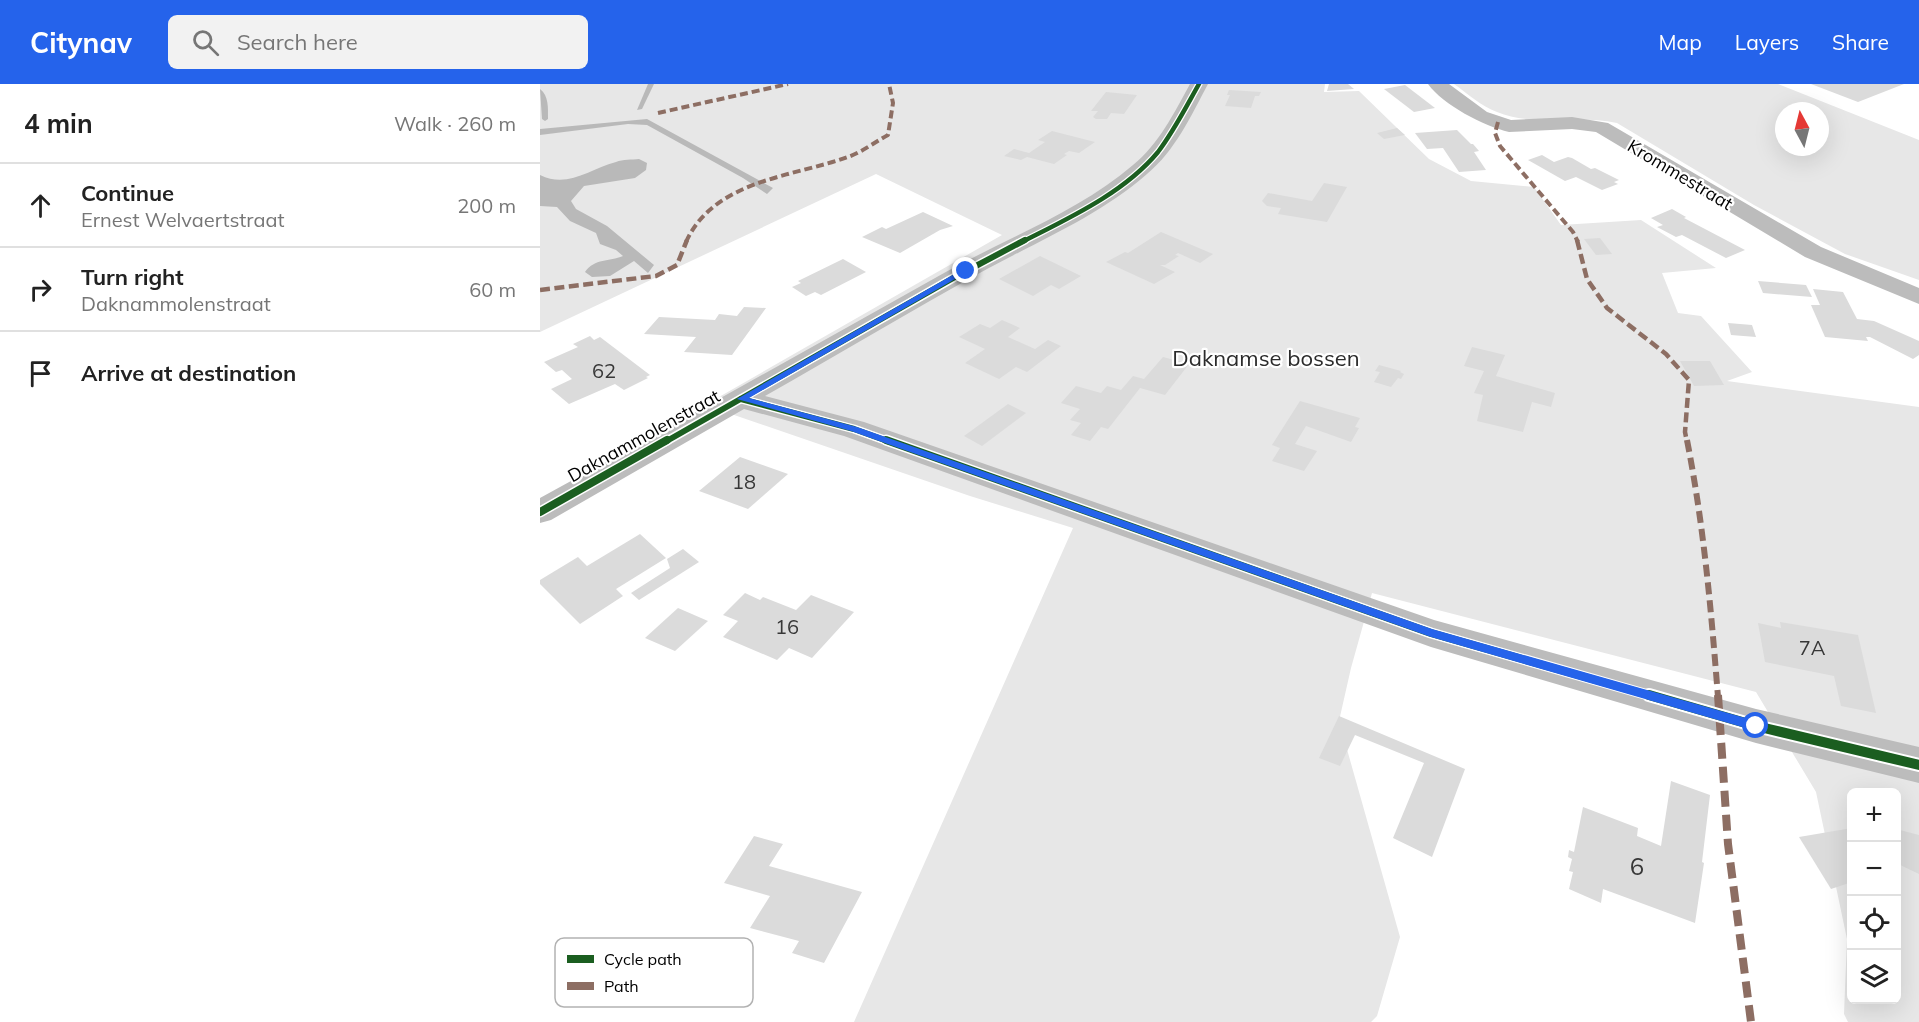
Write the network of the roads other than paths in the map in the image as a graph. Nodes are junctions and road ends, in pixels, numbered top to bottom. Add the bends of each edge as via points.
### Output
1 (1199, 84) edge
2 (1437, 84) edge
3 (1919, 297) edge
4 (741, 399) junction
5 (540, 512) edge
6 (1919, 765) edge

1 - 4 street, Daknammolenstraat via 1179,120 1142,169 1103,197
2 - 3 street, Krommestraat via 1480,116 1509,126 1572,123 1601,127 1813,252
4 - 5 street, Daknammolenstraat
4 - 6 street via 854,429 1431,633 1756,726

